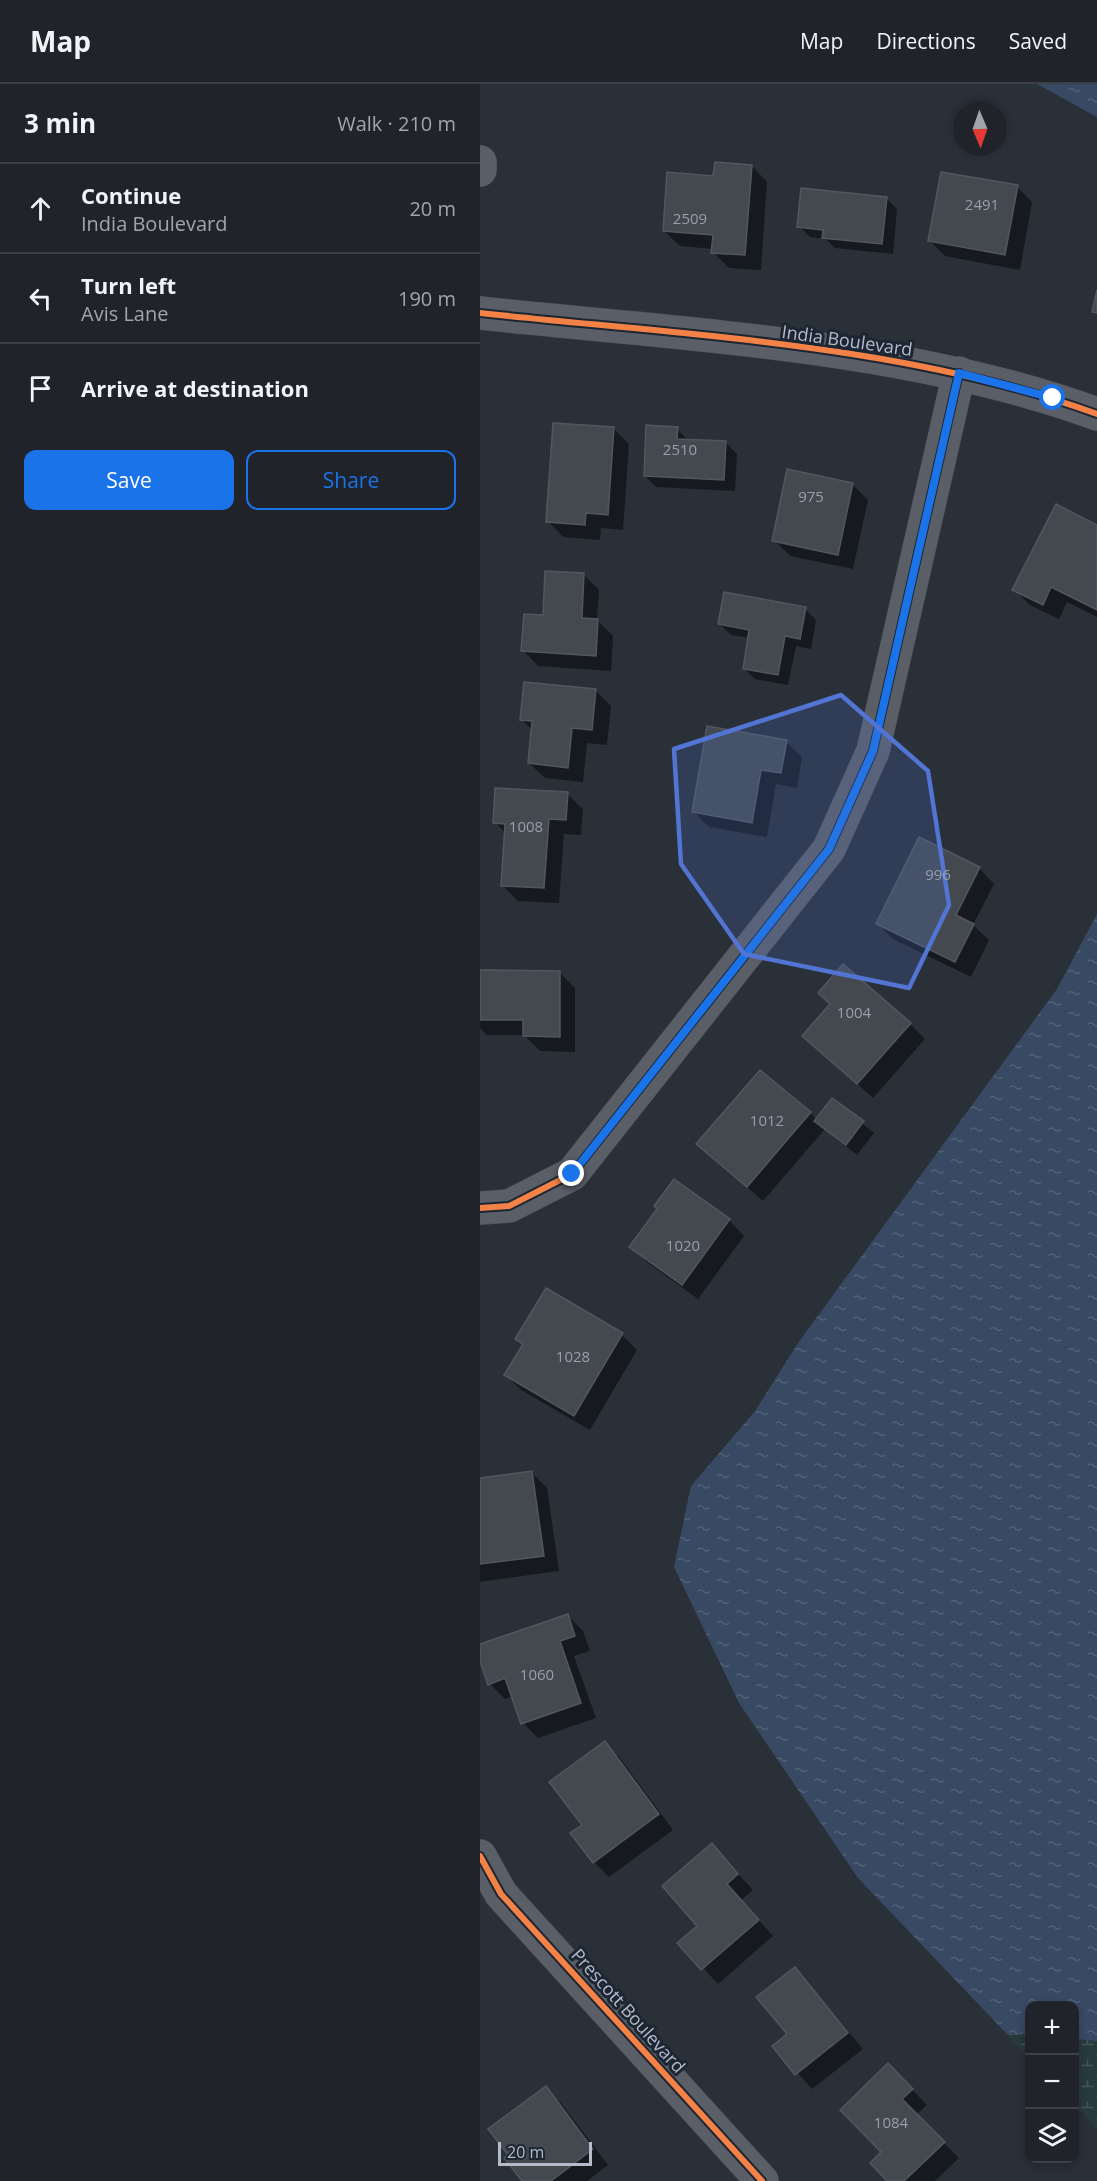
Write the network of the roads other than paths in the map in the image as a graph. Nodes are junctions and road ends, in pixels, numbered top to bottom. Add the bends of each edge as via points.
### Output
1 (480, 162) edge
2 (480, 170) edge
3 (480, 313) edge
4 (959, 373) junction
5 (1097, 414) edge
6 (480, 1208) edge
7 (480, 1856) edge
8 (762, 2181) edge

1 - 2 street
3 - 4 street, India Boulevard via 806,348
4 - 5 street, India Boulevard
4 - 6 street via 873,751 829,849 572,1174 509,1206
7 - 8 street, Prescott Boulevard via 501,1893

